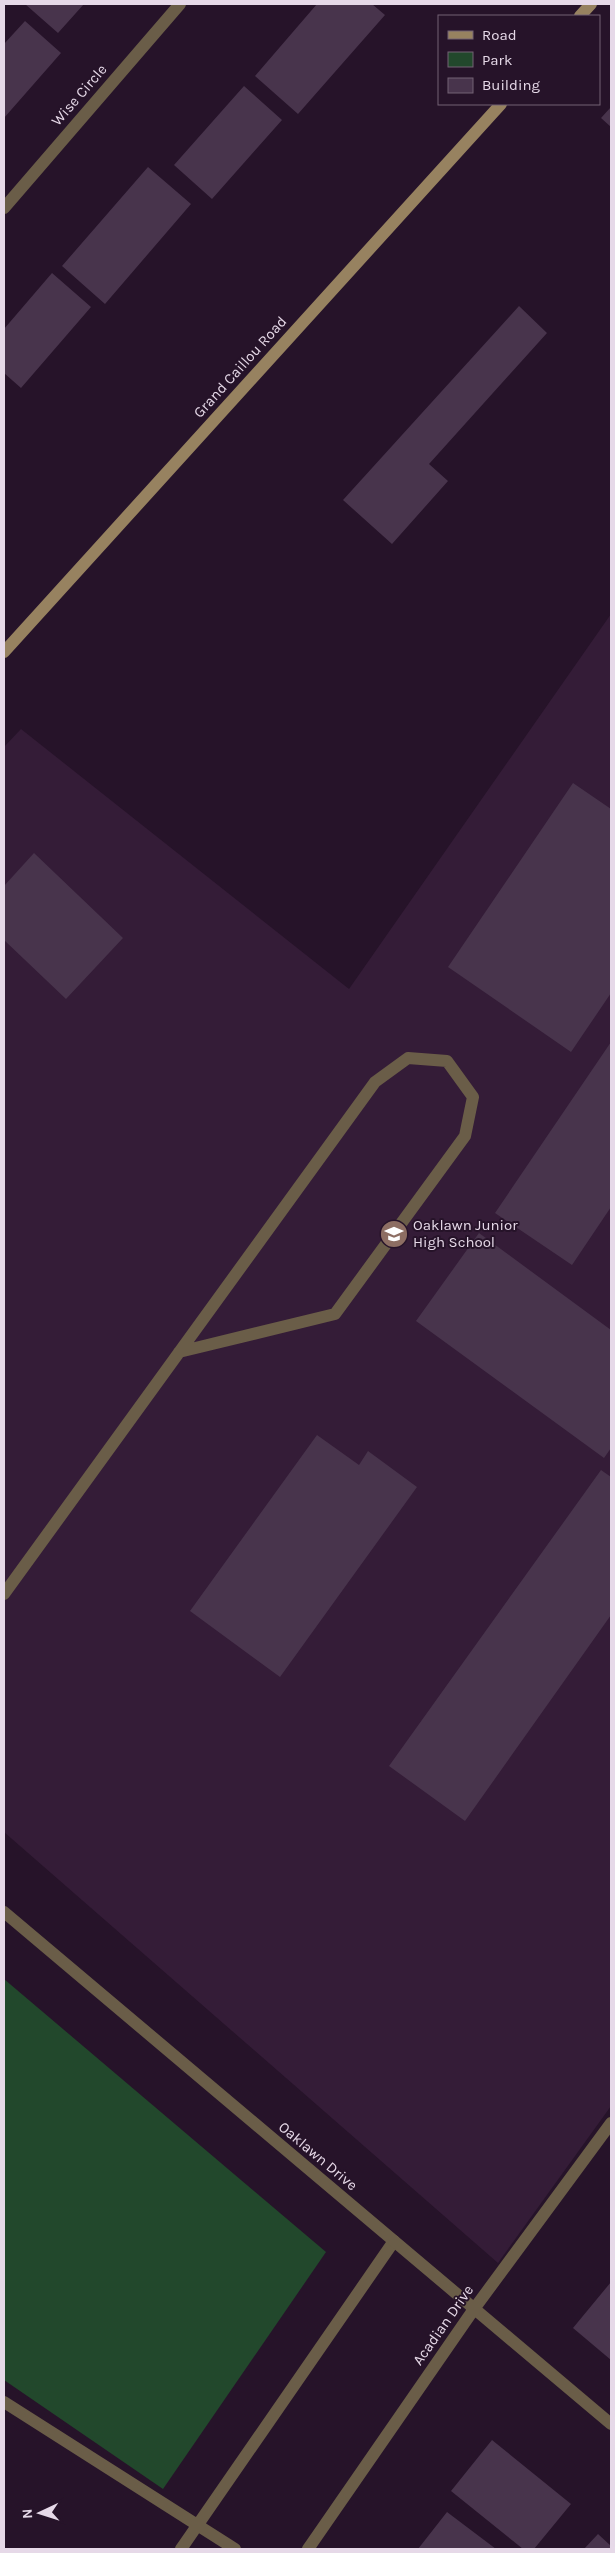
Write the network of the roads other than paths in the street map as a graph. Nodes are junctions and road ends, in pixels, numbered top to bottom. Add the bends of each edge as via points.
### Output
1 (180, 4) edge
2 (591, 4) edge
3 (581, 15) edge
4 (500, 105) edge
5 (4, 208) edge
6 (4, 652) edge
7 (179, 1352) junction
8 (4, 1594) edge
9 (4, 1912) edge
10 (611, 2123) edge
11 (394, 2241) junction
12 (474, 2309) junction
13 (4, 2402) edge
14 (611, 2424) edge
15 (197, 2525) junction
16 (181, 2549) edge
17 (235, 2549) edge
18 (308, 2549) edge

1 - 5 street, Wise Circle
2 - 3 main road
4 - 6 main road, Grand Caillou Road
7 - 7 street via 375,1082 408,1058 447,1061 473,1098 465,1136 335,1314
7 - 8 street
9 - 11 street, Oaklawn Drive
10 - 12 street, Acadian Drive
11 - 12 street, Oaklawn Drive
11 - 15 street
12 - 14 street, Oaklawn Drive
12 - 18 street, Acadian Drive
13 - 15 street
15 - 16 street
15 - 17 street

